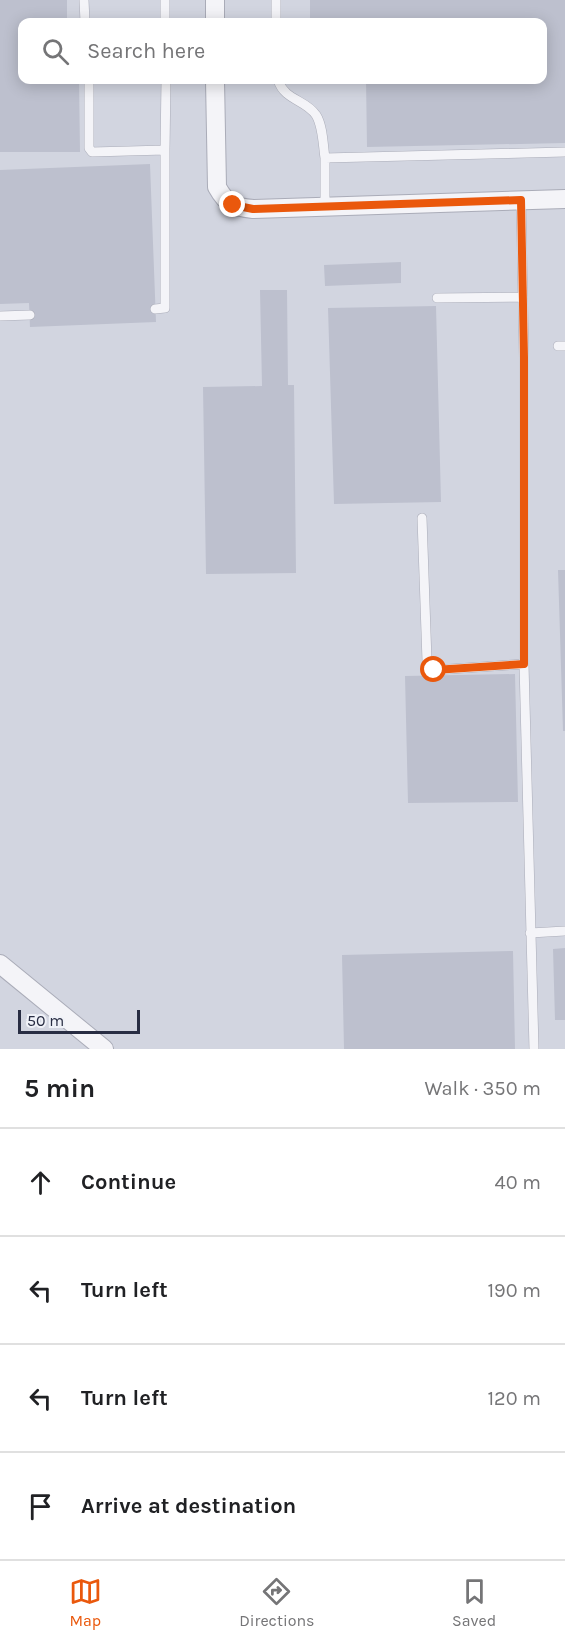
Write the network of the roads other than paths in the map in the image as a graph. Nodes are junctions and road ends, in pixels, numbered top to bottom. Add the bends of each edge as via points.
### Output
1 (84, 0) edge
2 (165, 0) edge
3 (215, 0) edge
4 (276, 0) edge
5 (85, 18) edge
6 (165, 18) edge
7 (215, 18) edge
8 (276, 18) edge
9 (89, 84) edge
10 (166, 84) edge
11 (216, 84) edge
12 (280, 84) edge
13 (165, 150) junction
14 (565, 152) edge
15 (325, 158) junction
16 (565, 199) edge
17 (521, 200) junction
18 (325, 207) junction
19 (523, 297) junction
20 (437, 298) dead end
21 (155, 309) dead end
22 (30, 315) dead end
23 (0, 316) edge
24 (422, 518) dead end
25 (524, 664) junction
26 (565, 931) edge
27 (530, 933) junction
28 (0, 964) edge
29 (105, 1049) edge
30 (534, 1049) edge

1 - 5 lane
2 - 6 lane
3 - 7 street
4 - 8 lane
9 - 13 lane via 92,152
10 - 13 lane
11 - 18 street via 218,187 224,199 253,209
12 - 15 lane via 286,94 315,114
13 - 21 lane via 165,308
14 - 15 lane
15 - 18 lane
16 - 17 street
17 - 18 street
17 - 19 lane
19 - 20 lane
19 - 25 lane
22 - 23 lane
24 - 25 lane via 429,667 434,670
25 - 27 lane
26 - 27 lane
27 - 30 lane
28 - 29 street

